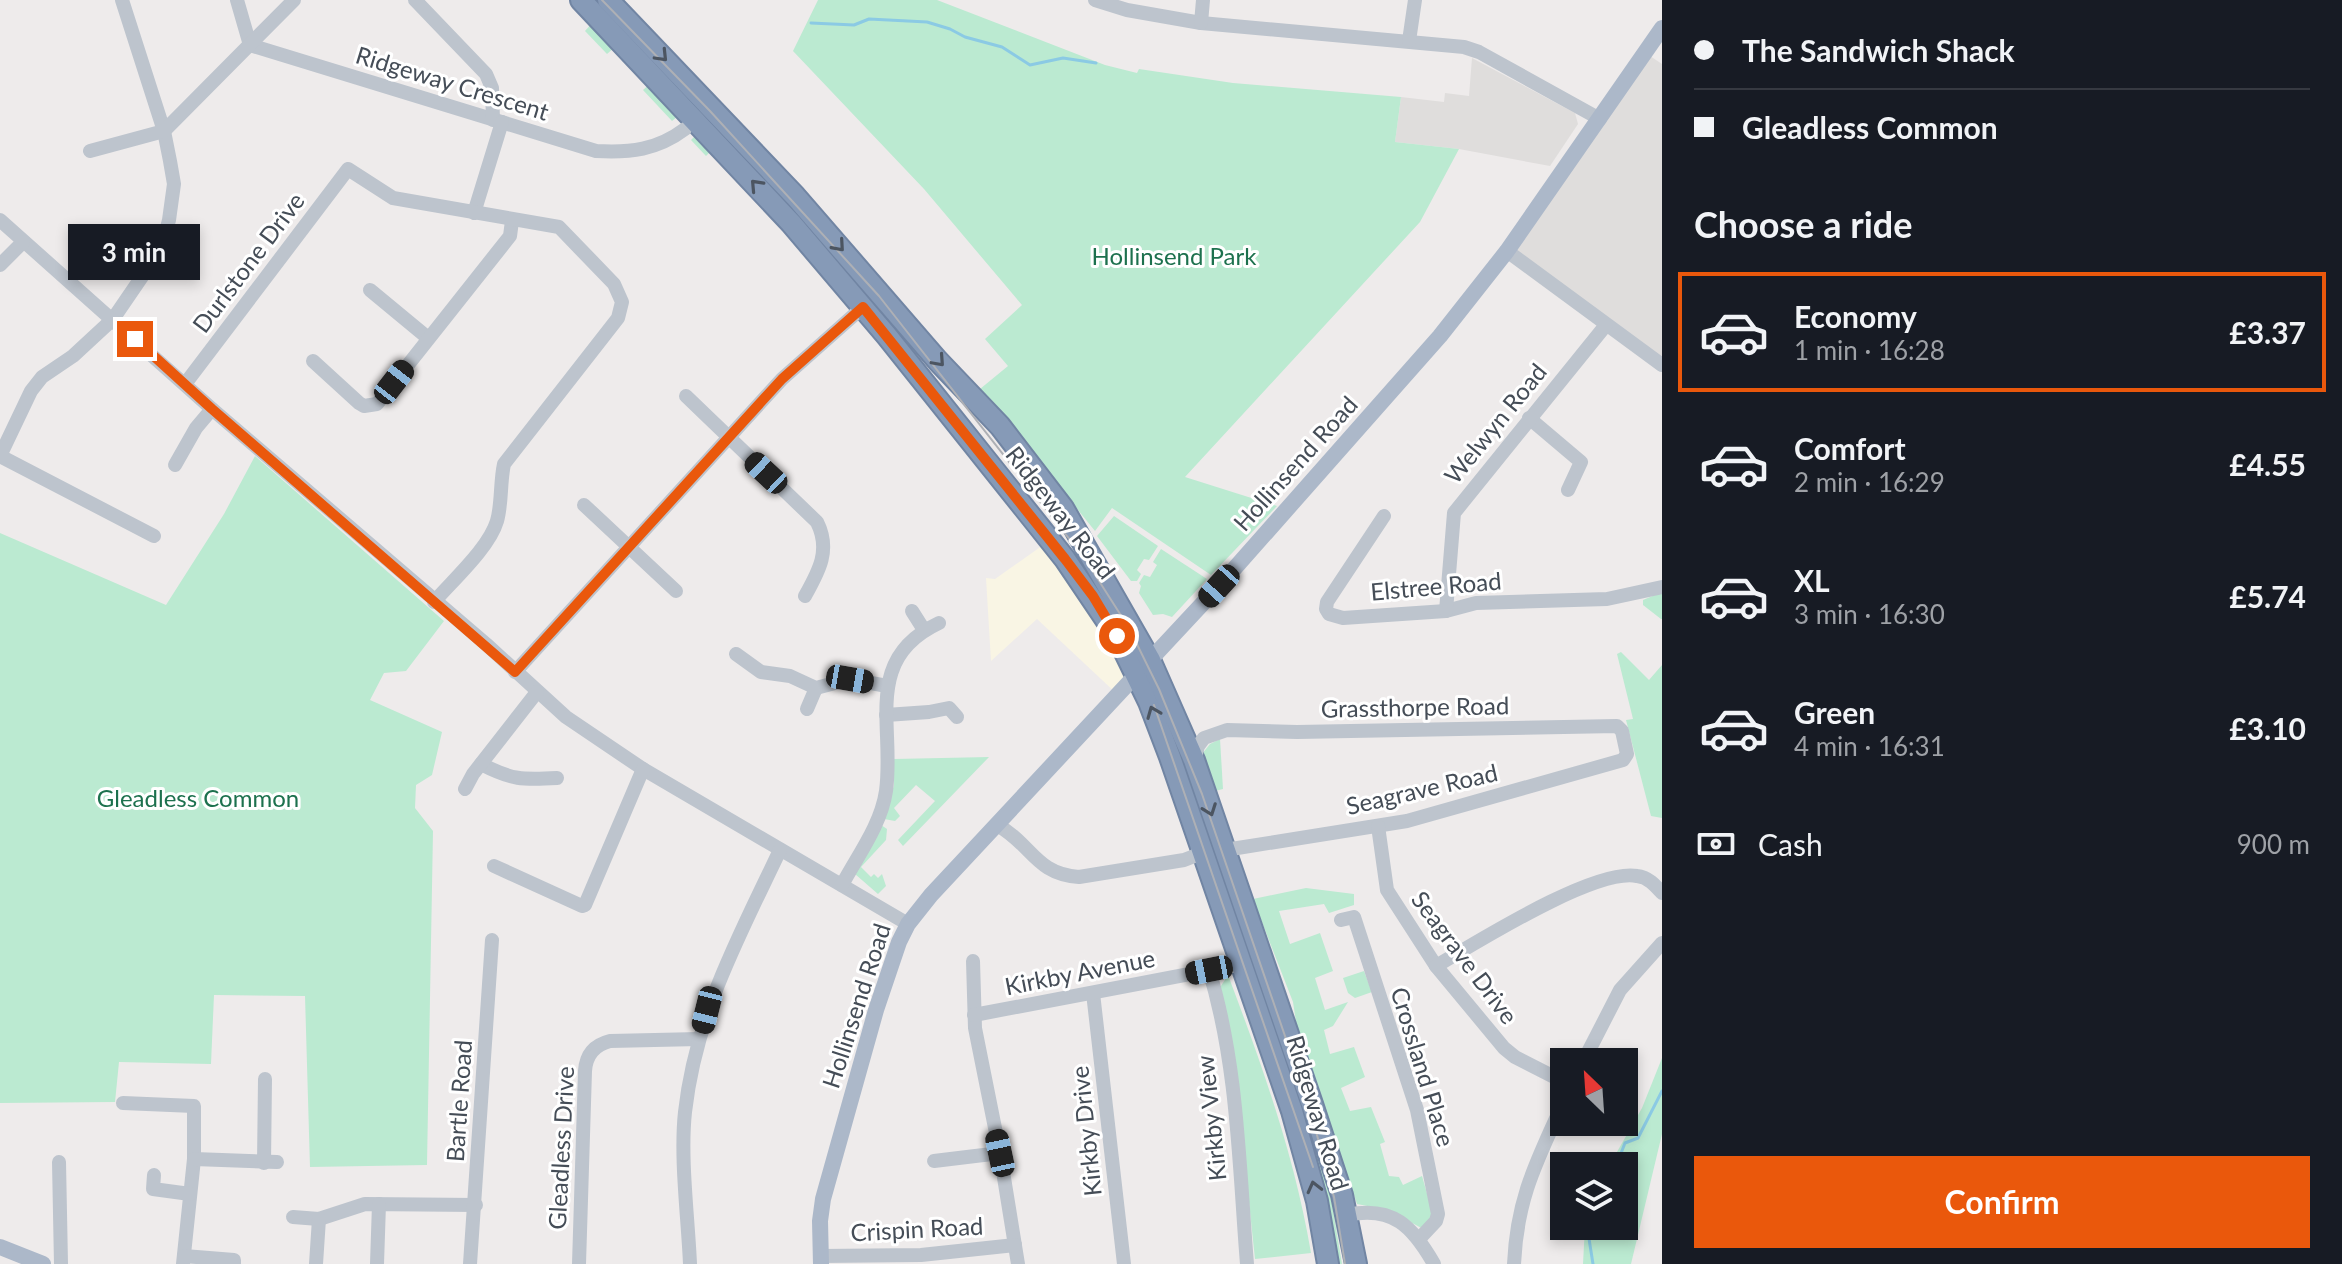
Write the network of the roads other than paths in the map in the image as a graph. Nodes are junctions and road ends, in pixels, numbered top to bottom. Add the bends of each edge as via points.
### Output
1 (122, 0) edge
2 (237, 0) edge
3 (294, 0) edge
4 (415, 0) edge
5 (581, 0) edge
6 (608, 0) edge
7 (1095, 0) edge
8 (1203, 0) edge
9 (1415, 0) edge
10 (1201, 23) junction
11 (1662, 28) edge
12 (1409, 41) junction
13 (250, 45) junction
14 (1656, 50) edge
15 (1600, 119) junction
16 (498, 121) junction
17 (684, 128) dead end
18 (164, 131) junction
19 (90, 151) dead end
20 (474, 213) junction
21 (0, 220) edge
22 (512, 221) junction
23 (23, 242) junction
24 (1507, 251) junction
25 (0, 265) edge
26 (370, 290) dead end
27 (863, 307) junction
28 (113, 319) junction
29 (1606, 325) junction
30 (428, 338) junction
31 (313, 361) dead end
32 (1662, 365) edge
33 (185, 384) junction
34 (686, 396) dead end
35 (212, 409) junction
36 (1529, 418) junction
37 (728, 437) junction
38 (0, 456) edge
39 (175, 465) dead end
40 (1568, 490) dead end
41 (584, 505) dead end
42 (1384, 516) dead end
43 (154, 536) dead end
44 (629, 548) junction
45 (1662, 587) edge
46 (676, 591) dead end
47 (805, 596) dead end
48 (434, 602) junction
49 (912, 611) dead end
50 (1446, 611) junction
51 (939, 623) dead end
52 (924, 630) junction
53 (736, 654) dead end
54 (1143, 667) junction
55 (515, 672) junction
56 (887, 686) junction
57 (816, 688) junction
58 (537, 692) junction
59 (807, 709) dead end
60 (886, 715) junction
61 (957, 717) dead end
62 (1626, 758) joint
63 (1194, 760) junction
64 (481, 764) junction
65 (643, 769) junction
66 (557, 778) dead end
67 (465, 789) dead end
68 (997, 825) junction
69 (1378, 826) junction
70 (1200, 844) junction
71 (780, 850) junction
72 (1225, 850) junction
73 (494, 866) dead end
74 (842, 885) junction
75 (1662, 893) edge
76 (1341, 920) dead end
77 (908, 924) junction
78 (492, 940) dead end
79 (1662, 943) edge
80 (973, 961) dead end
81 (1242, 964) junction
82 (1436, 966) junction
83 (1209, 970) junction
84 (1093, 993) junction
85 (974, 1015) junction
86 (699, 1039) junction
87 (1590, 1048) edge
88 (1550, 1075) edge
89 (265, 1079) dead end
90 (123, 1103) dead end
91 (1550, 1132) edge
92 (1000, 1153) junction
93 (194, 1159) junction
94 (934, 1161) dead end
95 (59, 1162) dead end
96 (154, 1175) dead end
97 (190, 1194) junction
98 (379, 1204) junction
99 (476, 1205) junction
100 (1347, 1215) junction
101 (293, 1217) dead end
102 (319, 1219) junction
103 (1420, 1238) junction
104 (1015, 1245) junction
105 (0, 1247) edge
106 (184, 1260) edge
107 (821, 1260) edge
108 (922, 1260) edge
109 (43, 1264) edge
110 (61, 1264) edge
111 (234, 1264) edge
112 (316, 1264) edge
113 (377, 1264) edge
114 (470, 1264) edge
115 (579, 1264) edge
116 (690, 1264) edge
117 (1018, 1264) edge
118 (1124, 1264) edge
119 (1247, 1264) edge
120 (1328, 1264) edge
121 (1356, 1264) edge
122 (1434, 1264) edge
123 (1514, 1264) edge

1 - 18 street
2 - 13 street
3 - 13 street
4 - 16 street via 486,74
27 -> 5 highway, Ridgeway Road via 781,211
6 -> 54 highway, Ridgeway Road via 795,196 1000,426 1063,508
7 - 10 street
8 - 10 street
9 - 12 street
10 - 12 street
11 - 14 main road, Hollinsend Road
12 - 15 street via 1479,52
13 - 16 street, Ridgeway Crescent
13 - 18 street
14 - 15 main road, Hollinsend Road
15 - 24 main road, Hollinsend Road
16 - 17 street, Ridgeway Crescent via 611,152 667,142
16 - 20 street
18 - 19 street
18 - 28 street via 174,184 164,239
20 - 22 street, Durlstone Drive
20 - 33 street, Durlstone Drive via 393,198 342,166
21 - 23 street
22 - 30 street via 510,236
22 - 48 street, Durlstone Drive via 559,227 614,284 622,302 613,325 504,464 500,510 491,535
23 - 25 street
23 - 28 street
24 - 29 street
24 - 54 main road, Hollinsend Road via 1332,461
26 - 30 street
27 - 37 street via 782,379
27 - 54 highway, Ridgeway Road via 1065,559
28 - 33 street
28 - 38 street via 42,377
29 - 32 street
29 - 36 street, Welwyn Road
30 - 31 street via 372,406 359,403
33 - 35 street
34 - 37 street
35 - 39 street
35 - 48 street
36 - 40 street via 1581,462
36 - 50 street, Welwyn Road via 1454,513
37 - 44 street
37 - 47 street via 819,527 823,559
38 - 43 street
41 - 44 street
42 - 50 street, Elstree Road via 1327,602 1329,614 1343,618
44 - 46 street
44 - 55 street
45 - 50 street, Elstree Road via 1607,599 1476,603
48 - 55 street
49 - 52 street
51 - 52 street
52 - 56 street via 904,648
53 - 57 street via 761,672 790,676
54 - 63 highway, Ridgeway Road
54 - 68 main road, Hollinsend Road
70 -> 54 highway, Ridgeway Road via 1153,712
55 - 58 street
56 - 57 street via 850,679
56 - 60 street
57 - 59 street
58 - 64 street
58 - 65 street
60 - 61 street via 949,708
60 - 74 street via 883,800
62 - 63 street, Grassthorpe Road via 1617,726 1218,731 1200,742
62 - 69 street, Seagrave Road
63 -> 72 highway, Ridgeway Road
64 - 66 street via 516,779
64 - 67 street
65 - 71 street
65 - 73 street via 592,908
68 - 70 street via 1020,840 1044,867 1064,876 1194,857
68 - 77 main road, Hollinsend Road
69 - 72 street, Seagrave Road
69 - 82 street, Seagrave Drive via 1387,890
70 - 81 highway, Ridgeway Road
71 - 74 street
71 - 86 street via 719,979
72 - 100 highway, Ridgeway Road
74 - 77 street
75 - 82 street via 1641,876 1631,875 1581,888
76 - 103 street, Crossland Place via 1354,917 1417,1110 1438,1214
77 - 107 main road, Hollinsend Road via 876,1010 823,1199
78 - 99 street, Bartle Road
79 - 87 street via 1620,990
80 - 85 street
81 - 83 street, Kirkby Avenue
120 -> 81 highway, Ridgeway Road via 1306,1156
82 - 88 street, Seagrave Drive via 1504,1048
83 - 84 street, Kirkby Avenue
83 - 119 street, Kirkby View via 1230,1063
84 - 85 street, Kirkby Avenue
84 - 118 street, Kirkby Drive
85 - 92 street
86 - 115 street, Gleadless Drive via 610,1041 589,1054
86 - 116 street via 685,1115
89 - 93 street via 271,1162
90 - 93 street via 194,1106
91 - 123 street via 1521,1202
92 - 94 street
92 - 104 street
93 - 97 street
95 - 110 street
96 - 97 street via 153,1189
97 - 106 street
98 - 99 street
98 - 102 street via 350,1207
98 - 113 street
99 - 114 street, Bartle Road
100 - 103 street via 1382,1214
100 - 121 highway, Ridgeway Road
101 - 102 street
102 - 112 street
103 - 122 street
104 - 108 street, Crispin Road
104 - 117 street
105 - 109 main road
106 - 111 street
107 - 108 street, Crispin Road

